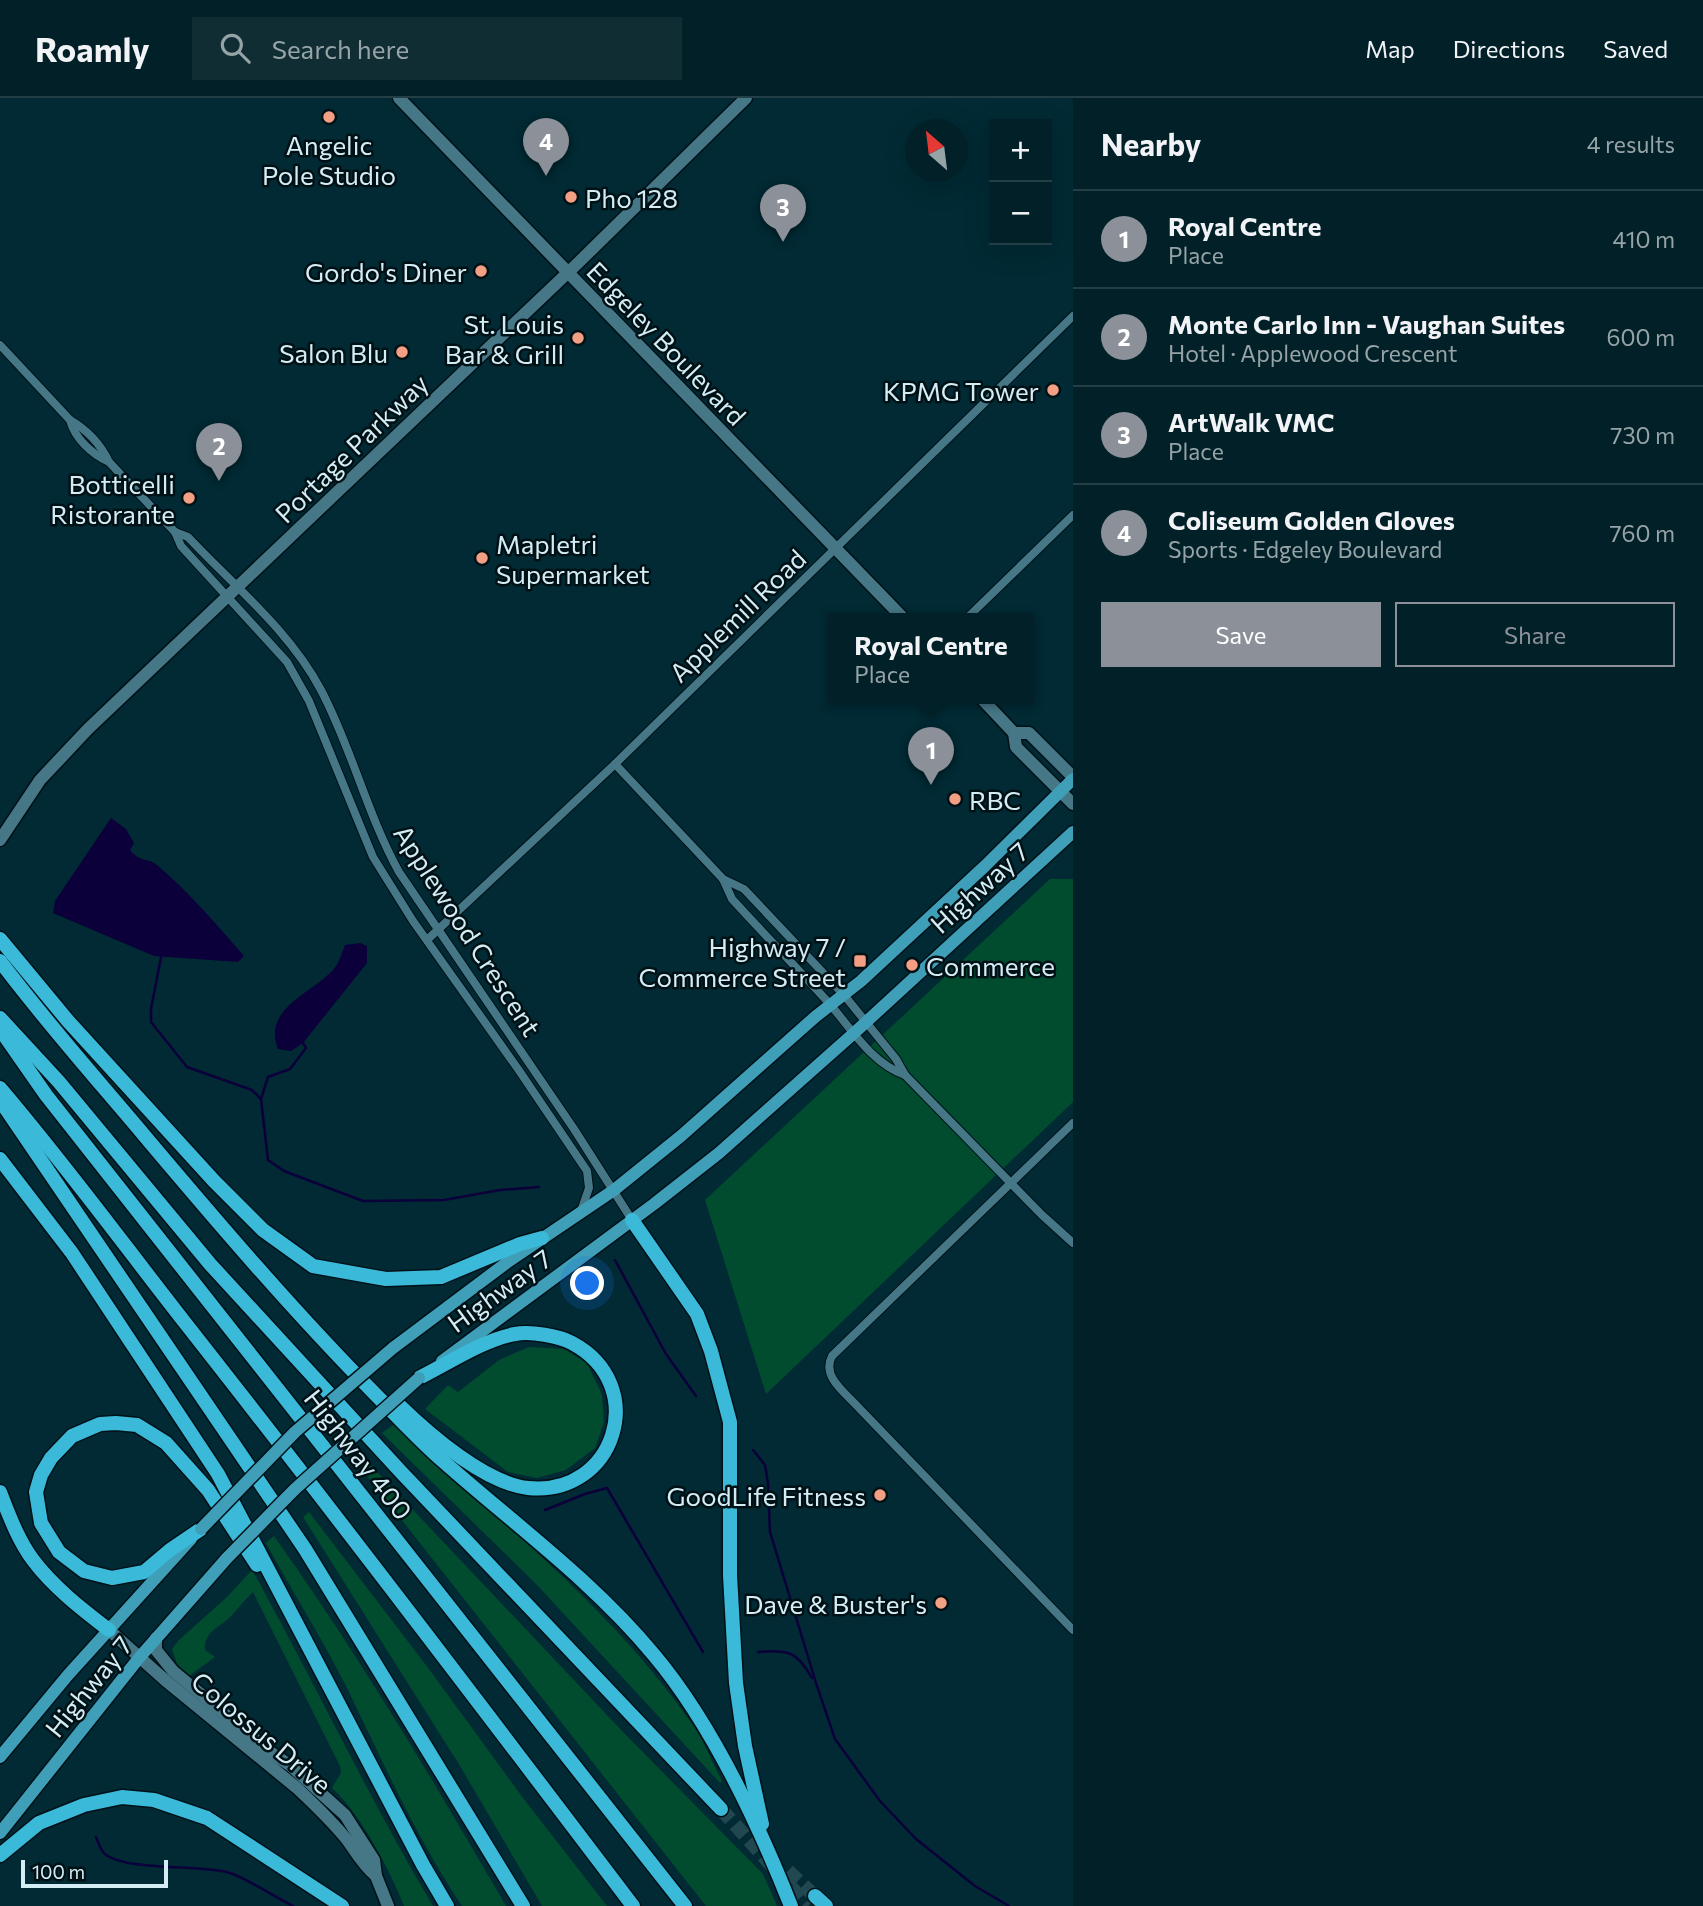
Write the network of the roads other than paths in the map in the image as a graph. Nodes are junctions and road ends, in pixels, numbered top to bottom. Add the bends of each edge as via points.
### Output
1 (399, 98) edge
2 (746, 98) edge
3 (567, 273) junction
4 (1073, 316) edge
5 (0, 345) edge
6 (1073, 515) edge
7 (835, 547) junction
8 (233, 593) junction
9 (898, 613) edge
10 (972, 613) edge
11 (987, 704) edge
12 (1014, 733) junction
13 (615, 764) junction
14 (1073, 778) edge
15 (1061, 791) junction
16 (1073, 804) edge
17 (1073, 832) edge
18 (0, 839) edge
19 (723, 878) junction
20 (437, 931) junction
21 (0, 939) edge
22 (427, 940) junction
23 (0, 961) edge
24 (844, 995) junction
25 (830, 1005) junction
26 (0, 1018) edge
27 (866, 1022) junction
28 (0, 1029) edge
29 (853, 1034) junction
30 (905, 1075) junction
31 (0, 1088) edge
32 (0, 1100) edge
33 (1073, 1123) edge
34 (0, 1159) edge
35 (1012, 1184) junction
36 (614, 1190) junction
37 (580, 1212) junction
38 (632, 1220) junction
39 (542, 1238) junction
40 (1073, 1243) edge
41 (419, 1378) junction
42 (362, 1380) junction
43 (0, 1492) edge
44 (201, 1529) junction
45 (274, 1579) junction
46 (109, 1630) junction
47 (1073, 1630) edge
48 (156, 1638) junction
49 (139, 1658) junction
50 (169, 1675) junction
51 (0, 1757) edge
52 (721, 1809) tunnel mouth
53 (0, 1833) edge
54 (768, 1849) junction
55 (0, 1855) edge
56 (342, 1906) edge
57 (388, 1906) edge
58 (447, 1906) edge
59 (523, 1906) edge
60 (633, 1906) edge
61 (685, 1906) edge
62 (791, 1906) edge

1 - 3 street, Edgeley Boulevard
2 - 3 street, Portage Parkway
3 - 7 street, Edgeley Boulevard
3 - 8 street, Portage Parkway
4 - 7 street, Applemill Road
5 - 8 street, Applewood Crescent via 175,532 188,537
6 - 10 street
7 - 9 street, Edgeley Boulevard
7 - 13 street, Applemill Road
8 - 18 street, Portage Parkway via 64,753
8 - 20 street, Applewood Crescent via 290,641 321,690 383,842
8 - 22 street, Applewood Crescent via 293,672 373,857
11 - 12 street
12 - 14 street via 1030,733
12 - 15 street via 1017,747
13 - 19 street
13 - 20 street, Applemill Road
14 - 15 main road, Highway 7
15 - 16 street
15 - 24 main road, Highway 7
17 - 27 main road, Highway 7
19 - 24 street via 744,889
19 - 25 street via 732,899
20 - 22 street, Applemill Road
20 - 36 street, Applewood Crescent
21 - 39 highway via 214,1181 263,1230 313,1266 386,1279 441,1277
22 - 37 street, Applewood Crescent via 587,1171 589,1188
23 - 42 highway via 215,1219
24 - 25 main road, Highway 7
24 - 27 street
25 - 29 street
25 - 36 main road, Highway 7
26 - 52 highway via 210,1264
27 - 29 main road, Highway 7
27 - 30 street
28 - 61 highway, Highway 400 via 54,1106
29 - 30 street via 891,1070
29 - 38 main road, Highway 7 via 719,1153
30 - 35 street
31 - 60 highway via 322,1497
32 - 59 highway via 305,1549
33 - 35 street
34 - 45 highway via 72,1253 165,1392 218,1474
35 - 40 street
35 - 47 street via 832,1356 828,1368 859,1408
36 - 37 main road, Highway 7
36 - 38 street, Applewood Crescent
37 - 39 main road, Highway 7
38 - 41 main road, Highway 7
38 - 54 highway via 697,1314 730,1422 730,1575 736,1683
39 - 44 main road, Highway 7, bridge via 394,1348 295,1432
41 - 42 highway via 471,1350 517,1333 560,1337 586,1351 611,1383 616,1410 613,1431 605,1453 592,1468 553,1487 527,1488 497,1478 461,1456 381,1387
41 - 48 main road, Highway 7, bridge via 304,1480
42 - 54 highway via 442,1460 609,1606 655,1655 700,1718
43 - 46 highway via 33,1560
44 - 45 highway via 144,1572 112,1578 84,1571 59,1552 41,1523 36,1492 51,1458 72,1436 100,1424 137,1425 166,1443 208,1490 258,1566
44 - 46 main road, Highway 7
45 - 58 highway
46 - 49 street, Colossus Drive
46 - 51 main road, Highway 7
48 - 49 main road, Highway 7
48 - 50 street, Colossus Drive via 156,1650
49 - 50 street, Colossus Drive
49 - 53 main road, Highway 7
50 - 57 street, Colossus Drive via 317,1806 377,1879
54 - 62 highway
55 - 56 highway via 39,1823 85,1805 122,1797 154,1800 207,1818

